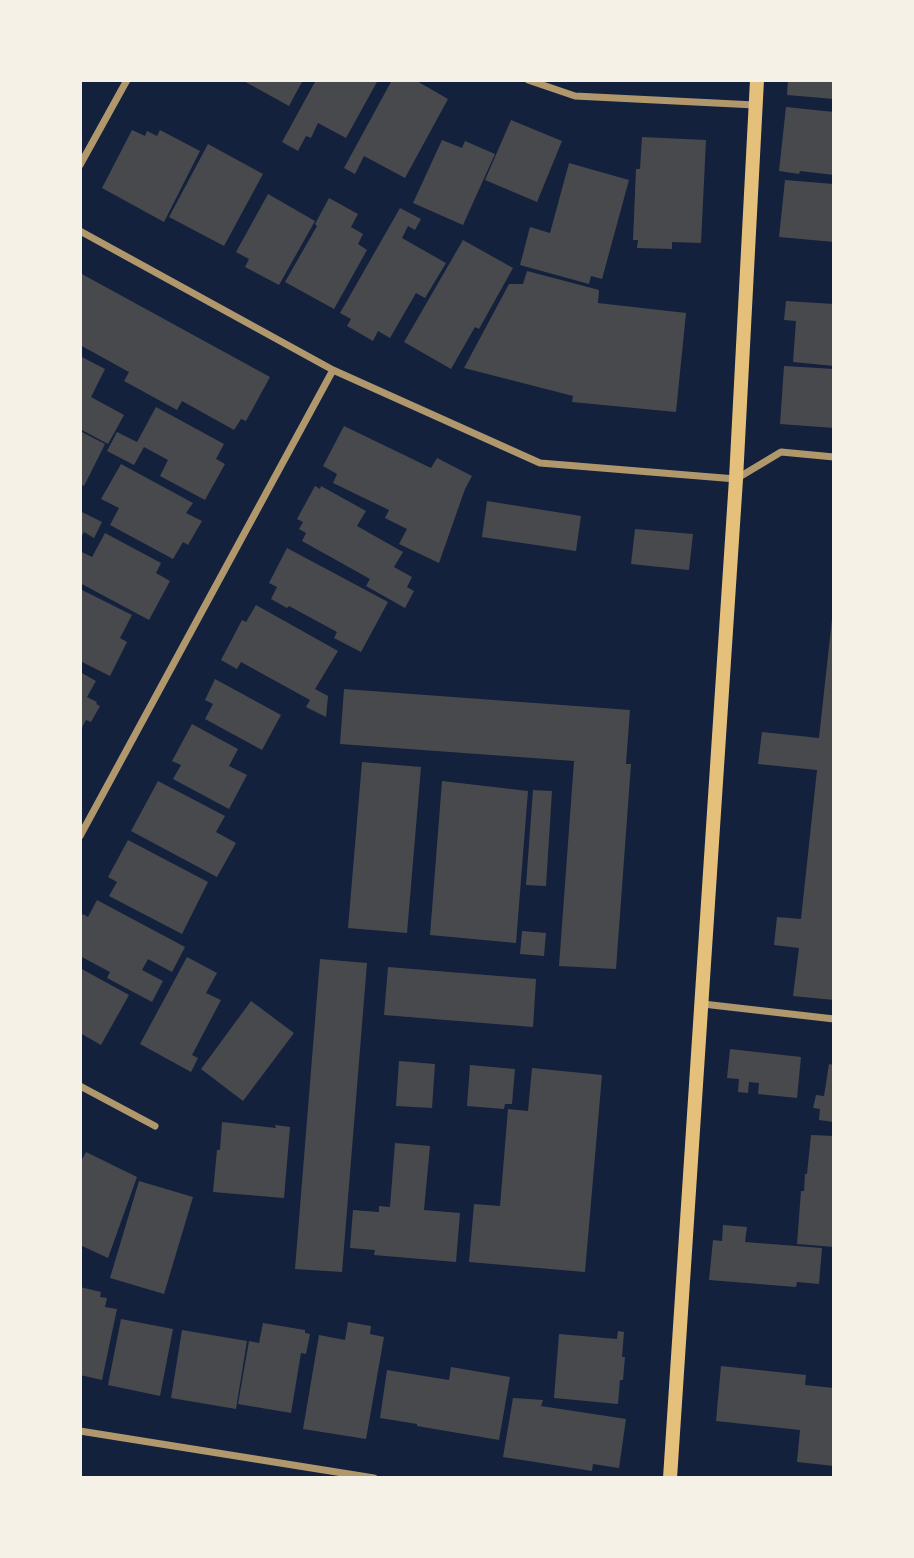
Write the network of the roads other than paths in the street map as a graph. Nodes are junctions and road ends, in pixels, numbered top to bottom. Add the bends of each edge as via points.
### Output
1 (127, 80) edge
2 (528, 80) edge
3 (758, 80) edge
4 (756, 105) junction
5 (80, 165) edge
6 (80, 231) edge
7 (333, 370) junction
8 (834, 457) edge
9 (736, 479) junction
10 (80, 835) edge
11 (703, 1004) junction
12 (834, 1019) edge
13 (80, 1086) edge
14 (155, 1126) dead end
15 (80, 1431) edge
16 (374, 1478) edge
17 (670, 1478) edge

1 - 5 street
2 - 4 street via 575,96
3 - 4 main road
4 - 9 main road
6 - 7 street
7 - 9 street via 540,463
7 - 10 street
8 - 9 street via 781,452
9 - 11 main road
11 - 12 street
11 - 17 main road
13 - 14 street
15 - 16 street

